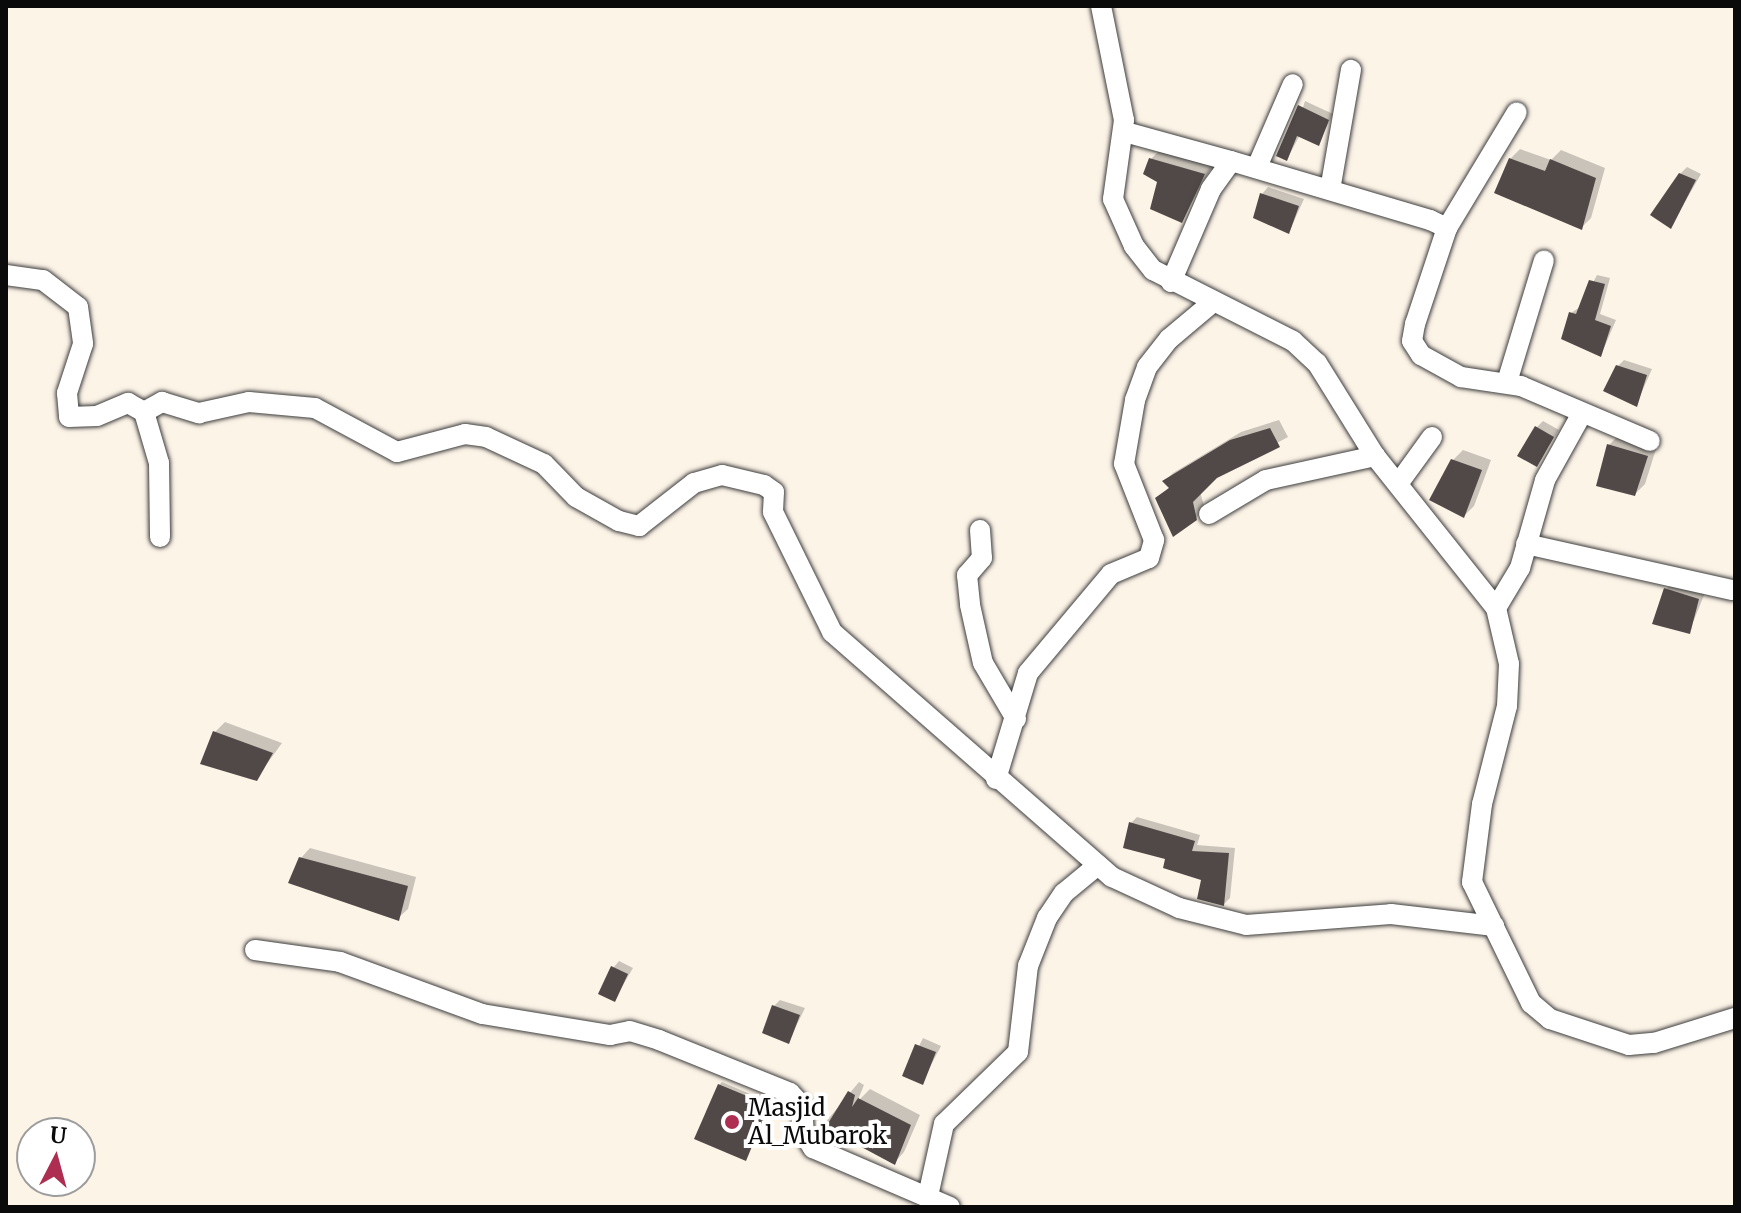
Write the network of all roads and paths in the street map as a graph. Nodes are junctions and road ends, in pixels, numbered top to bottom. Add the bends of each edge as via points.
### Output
1 (1101, 6) edge
2 (1351, 70) dead end
3 (1293, 84) dead end
4 (1517, 112) dead end
5 (1125, 132) junction
6 (1231, 161) junction
7 (1257, 167) junction
8 (1330, 190) junction
9 (1447, 228) junction
10 (1544, 260) dead end
11 (6, 275) edge
12 (1171, 282) junction
13 (1213, 302) junction
14 (1507, 382) junction
15 (144, 412) junction
16 (1581, 415) junction
17 (1432, 437) dead end
18 (1650, 441) dead end
19 (1375, 456) junction
20 (1398, 484) junction
21 (1209, 514) dead end
22 (980, 530) dead end
23 (160, 537) dead end
24 (1526, 544) junction
25 (1732, 590) dead end
26 (1496, 608) junction
27 (1016, 719) junction
28 (996, 779) junction
29 (1098, 865) junction
30 (1494, 926) junction
31 (255, 950) dead end
32 (1735, 1018) edge
33 (928, 1196) junction
34 (950, 1207) edge

1 - 5 street
2 - 8 street
3 - 7 street
4 - 9 street
5 - 6 street
5 - 12 street via 1114,177 1116,209 1134,246
6 - 7 street
6 - 12 street via 1211,189
7 - 8 street
8 - 9 street
9 - 14 street via 1412,341 1421,355 1461,377
10 - 14 street
11 - 15 street via 43,280 78,307 83,344 67,393 69,417 97,416 128,403
12 - 13 street
13 - 19 street via 1293,341 1317,363
13 - 27 street via 1169,339 1147,367 1135,400 1124,464 1154,540 1149,558 1111,574 1028,673
14 - 16 street
15 - 23 street via 159,463
15 - 28 street via 162,402 208,414 249,402 315,408 330,411 397,452 465,434 486,437 544,464 576,497 639,526 694,483 722,475 764,485 774,492 773,512 832,632
16 - 18 street
16 - 24 street via 1545,480
17 - 20 street
19 - 20 street
19 - 21 street via 1266,480
20 - 26 street
22 - 27 street via 982,558 967,575 970,605 983,663
24 - 25 street
24 - 26 street via 1520,568
26 - 30 street via 1509,664 1507,706 1482,804 1472,882
27 - 28 street
28 - 29 street
29 - 30 street via 1112,877 1179,908 1246,925 1391,914
29 - 33 street via 1064,893 1047,918 1028,966 1018,1052 944,1124
30 - 32 street via 1537,1010 1579,1031 1641,1046
31 - 33 street via 340,962 482,1014 610,1035 630,1031 659,1040 790,1093 802,1106 804,1134 813,1148
33 - 34 street

